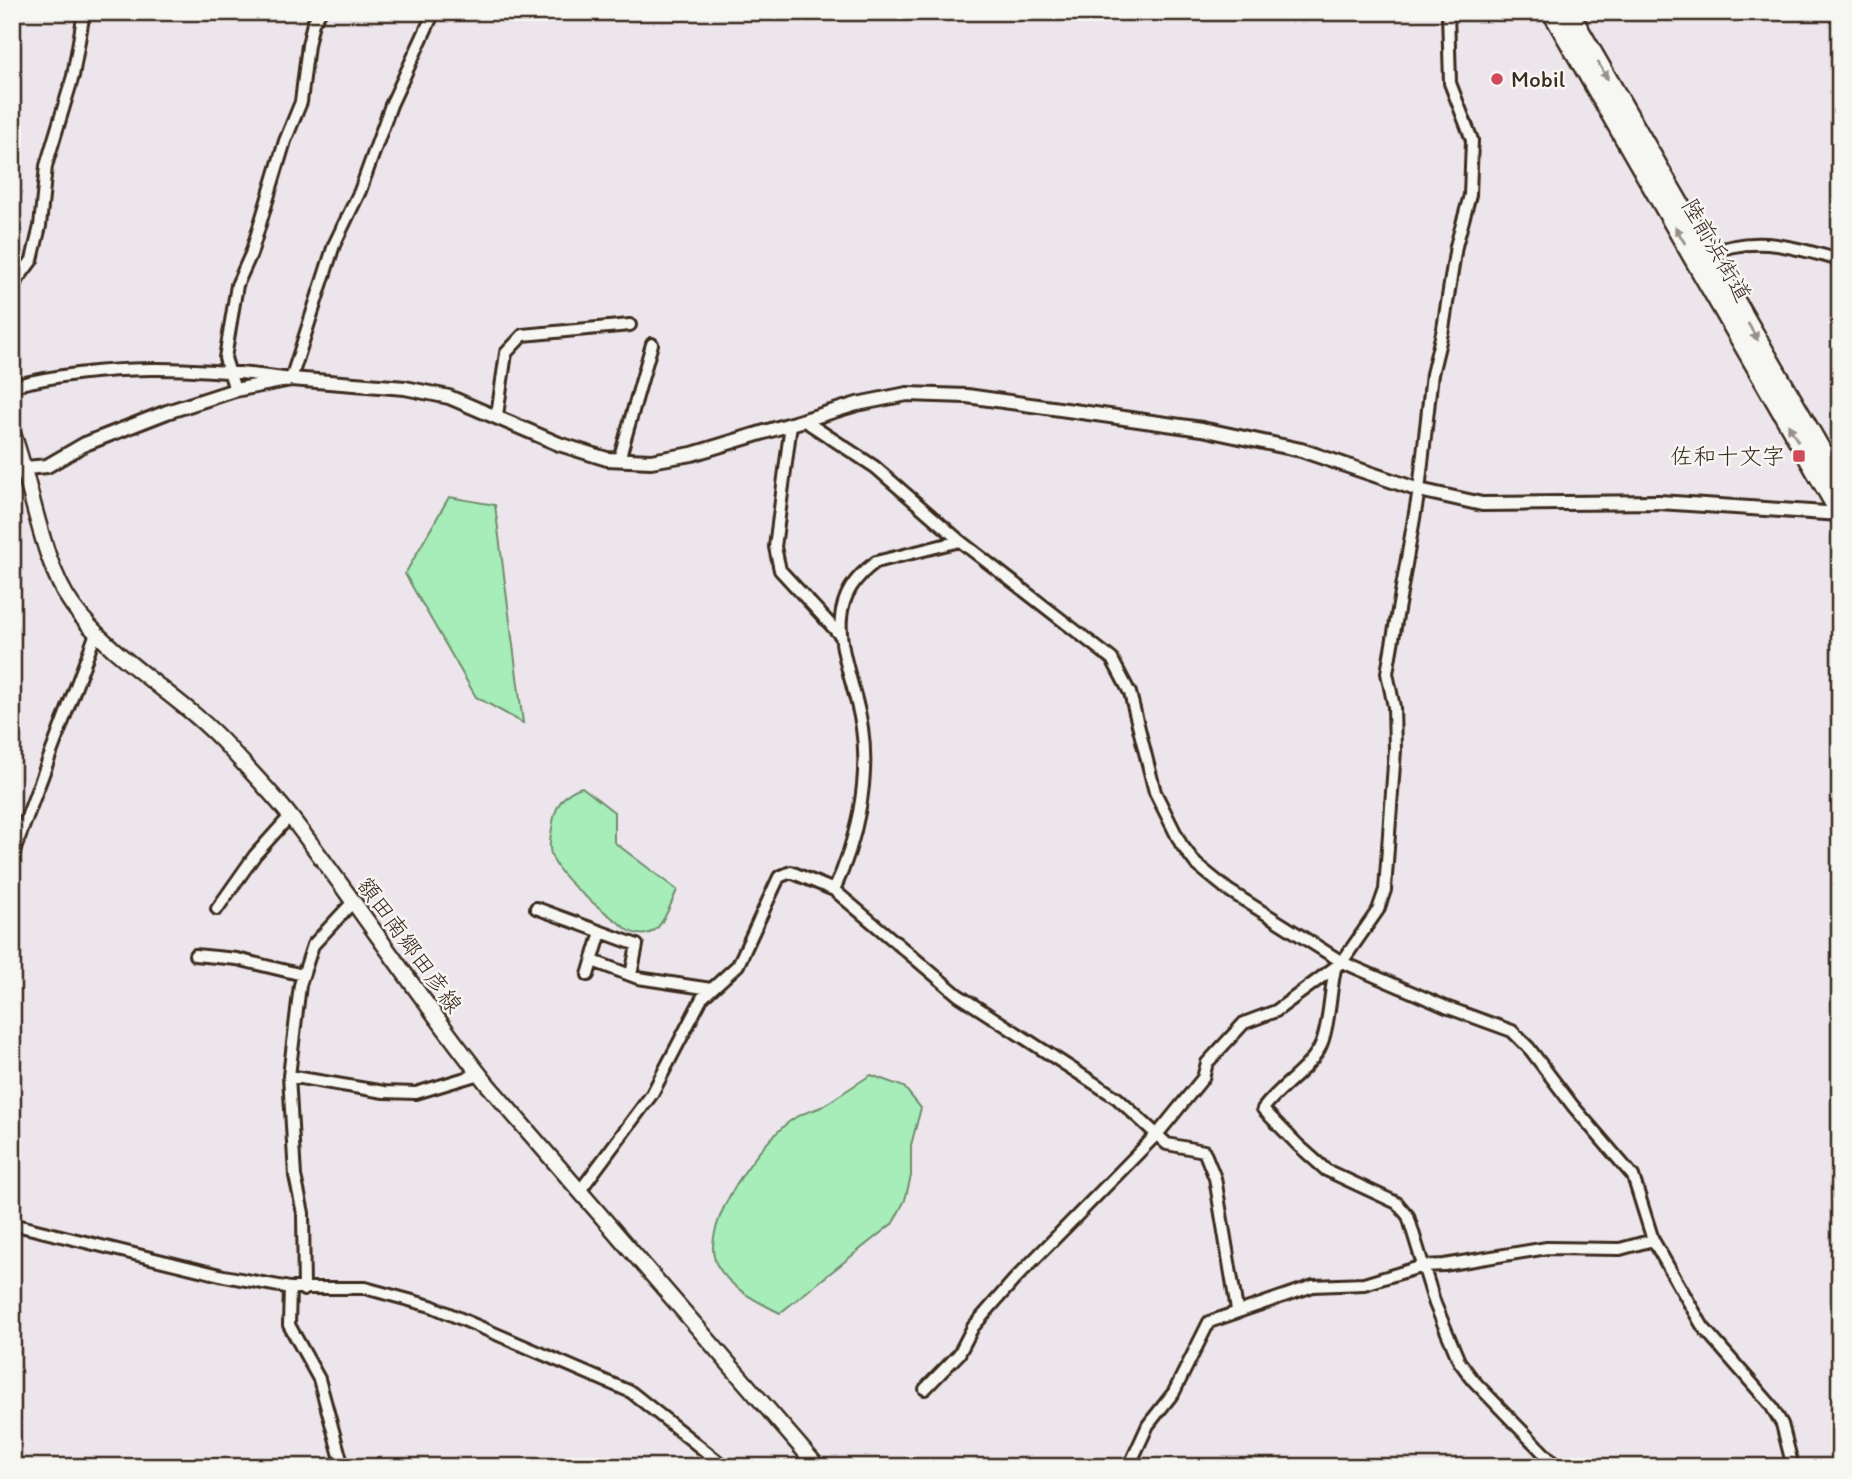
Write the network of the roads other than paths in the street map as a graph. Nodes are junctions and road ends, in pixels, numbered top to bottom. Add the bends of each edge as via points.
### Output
1 (84, 12) edge
2 (320, 12) edge
3 (434, 12) edge
4 (1448, 12) edge
5 (1552, 12) edge
6 (1569, 12) edge
7 (1707, 254) junction
8 (1840, 260) edge
9 (12, 287) edge
10 (630, 325) dead end
11 (652, 344) dead end
12 (229, 370) junction
13 (291, 379) junction
14 (12, 386) edge
15 (235, 390) junction
16 (497, 415) junction
17 (805, 421) junction
18 (791, 424) junction
19 (12, 431) edge
20 (619, 460) junction
21 (26, 468) junction
22 (1840, 483) edge
23 (1419, 489) junction
24 (1840, 514) edge
25 (960, 541) junction
26 (96, 633) junction
27 (841, 636) junction
28 (290, 816) junction
29 (12, 857) edge
30 (834, 890) junction
31 (351, 904) junction
32 (536, 908) dead end
33 (217, 909) dead end
34 (601, 932) junction
35 (195, 956) dead end
36 (593, 961) junction
37 (1339, 966) junction
38 (303, 975) junction
39 (588, 975) dead end
40 (631, 975) junction
41 (711, 989) junction
42 (479, 1074) junction
43 (289, 1076) junction
44 (1154, 1134) junction
45 (579, 1192) junction
46 (12, 1224) edge
47 (1653, 1240) junction
48 (1423, 1266) junction
49 (290, 1289) junction
50 (304, 1290) junction
51 (1237, 1310) junction
52 (925, 1389) dead end
53 (343, 1467) edge
54 (725, 1467) edge
55 (818, 1467) edge
56 (1125, 1467) edge
57 (1557, 1467) edge
58 (1793, 1467) edge

1 - 9 street via 74,76 46,166 32,260
2 - 12 street via 308,45 301,102 237,285 225,358
3 - 13 street via 334,245
4 - 23 street via 1450,83 1472,139 1470,195 1432,374
24 -> 5 highway, 陸前浜街道
6 -> 7 highway, 陸前浜街道
7 - 8 street via 1730,244 1760,241
7 -> 22 highway, 陸前浜街道
10 - 16 street via 523,335 506,353
11 - 20 street
12 - 13 street
12 - 14 street via 90,371
12 - 15 street
13 - 15 street
13 - 16 street via 405,388 449,397
15 - 21 street via 85,444 47,466
16 - 20 street via 559,444
17 - 18 street
17 - 23 street via 907,394 967,396 1202,429 1301,450
17 - 25 street via 875,467
18 - 20 street via 692,454 651,461
18 - 27 street via 775,547 780,570
19 - 21 main road, 額田南郷田彦線
21 - 26 main road, 額田南郷田彦線 via 54,572 72,605
23 - 24 street via 1482,504 1659,502
23 - 37 street via 1387,673 1394,706 1395,750 1385,890 1378,910
25 - 27 street via 867,568 842,604
25 - 37 street via 1112,659 1130,692 1156,792 1196,864
26 - 28 main road, 額田南郷田彦線 via 215,733
26 - 29 street
27 - 30 street via 862,729 863,763 849,860
28 - 31 main road, 額田南郷田彦線
28 - 33 street
30 - 41 street via 784,873 738,965
30 - 44 street via 958,995 1117,1098
31 - 38 street via 313,945
31 - 42 main road, 額田南郷田彦線
32 - 34 street
34 - 36 street
34 - 40 street via 637,945
35 - 38 street via 237,959
36 - 39 street
36 - 40 street
37 - 44 street via 1276,1011 1244,1023 1207,1063 1203,1078
37 - 47 street via 1512,1031 1633,1176
37 - 48 street via 1319,1049 1263,1109 1326,1170 1396,1203 1408,1216
38 - 43 street
40 - 41 street
41 - 45 street via 652,1094
42 - 43 street via 416,1093
42 - 45 main road, 額田南郷田彦線
43 - 50 street via 295,1176 303,1213
44 - 51 street via 1167,1143 1204,1151 1210,1160
44 - 52 street via 1014,1280 973,1327 959,1354
45 - 55 main road, 額田南郷田彦線
46 - 49 street
47 - 48 street via 1620,1249 1547,1248
47 - 58 street via 1703,1327 1782,1424
48 - 51 street via 1364,1284 1313,1286 1249,1311
48 - 57 street via 1459,1361
49 - 50 street
49 - 53 street via 289,1325 319,1379
50 - 54 street via 365,1288 442,1311 631,1392
51 - 56 street via 1209,1322 1174,1392 1148,1425

